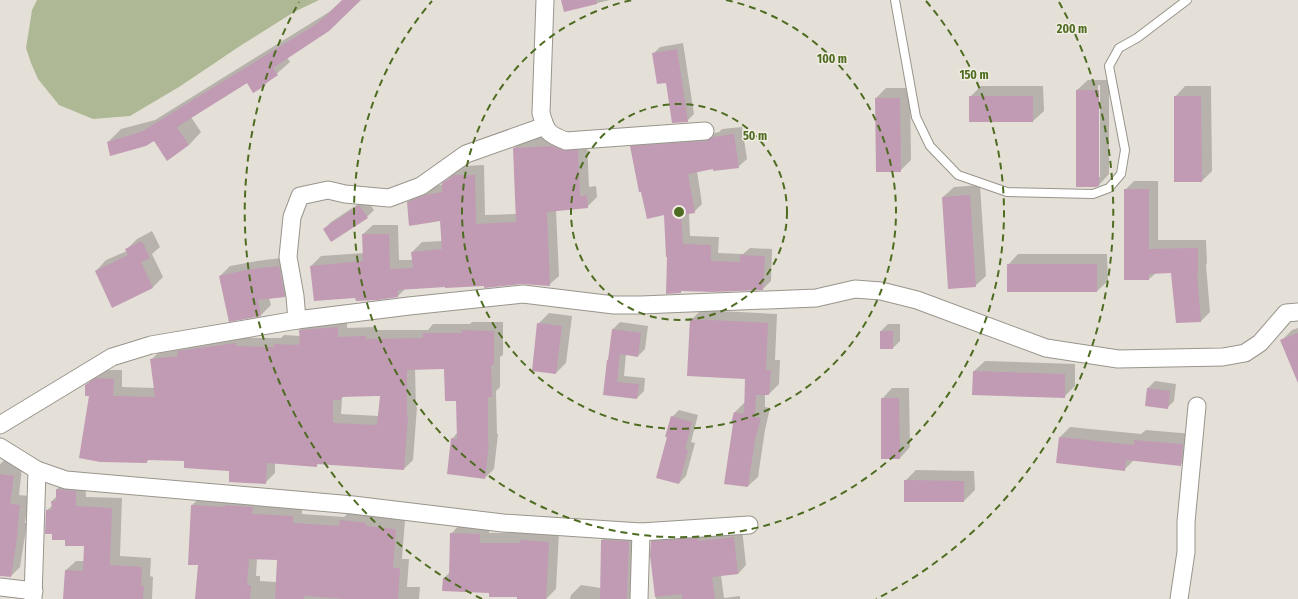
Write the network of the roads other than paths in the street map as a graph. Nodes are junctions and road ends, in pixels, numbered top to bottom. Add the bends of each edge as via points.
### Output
1 (545, 0) edge
2 (895, 0) edge
3 (1187, 0) edge
4 (545, 126) junction
5 (705, 131) dead end
6 (1298, 312) edge
7 (297, 320) junction
8 (1197, 406) dead end
9 (0, 425) edge
10 (0, 447) edge
11 (37, 470) junction
12 (749, 525) dead end
13 (641, 532) junction
14 (0, 587) edge
15 (34, 595) edge
16 (639, 599) edge
17 (1179, 599) edge

1 - 4 street via 541,113
2 - 3 lane via 916,117 930,146 958,175 1007,192 1093,194 1109,188 1121,174 1125,150 1109,66 1119,48
4 - 5 street via 552,135 566,141
4 - 7 street via 466,154 421,186 389,198 328,190 300,196 292,217 288,257
6 - 7 street via 1286,313 1260,343 1245,353 1223,357 1118,359 1046,348 917,300 881,291 855,290 816,298 641,305 614,305 523,294
7 - 9 street via 151,345 112,357
8 - 17 street via 1186,522 1186,552
10 - 11 street
11 - 13 street via 66,480 353,505 503,523
11 - 15 street
12 - 13 street
13 - 16 street
14 - 15 street

